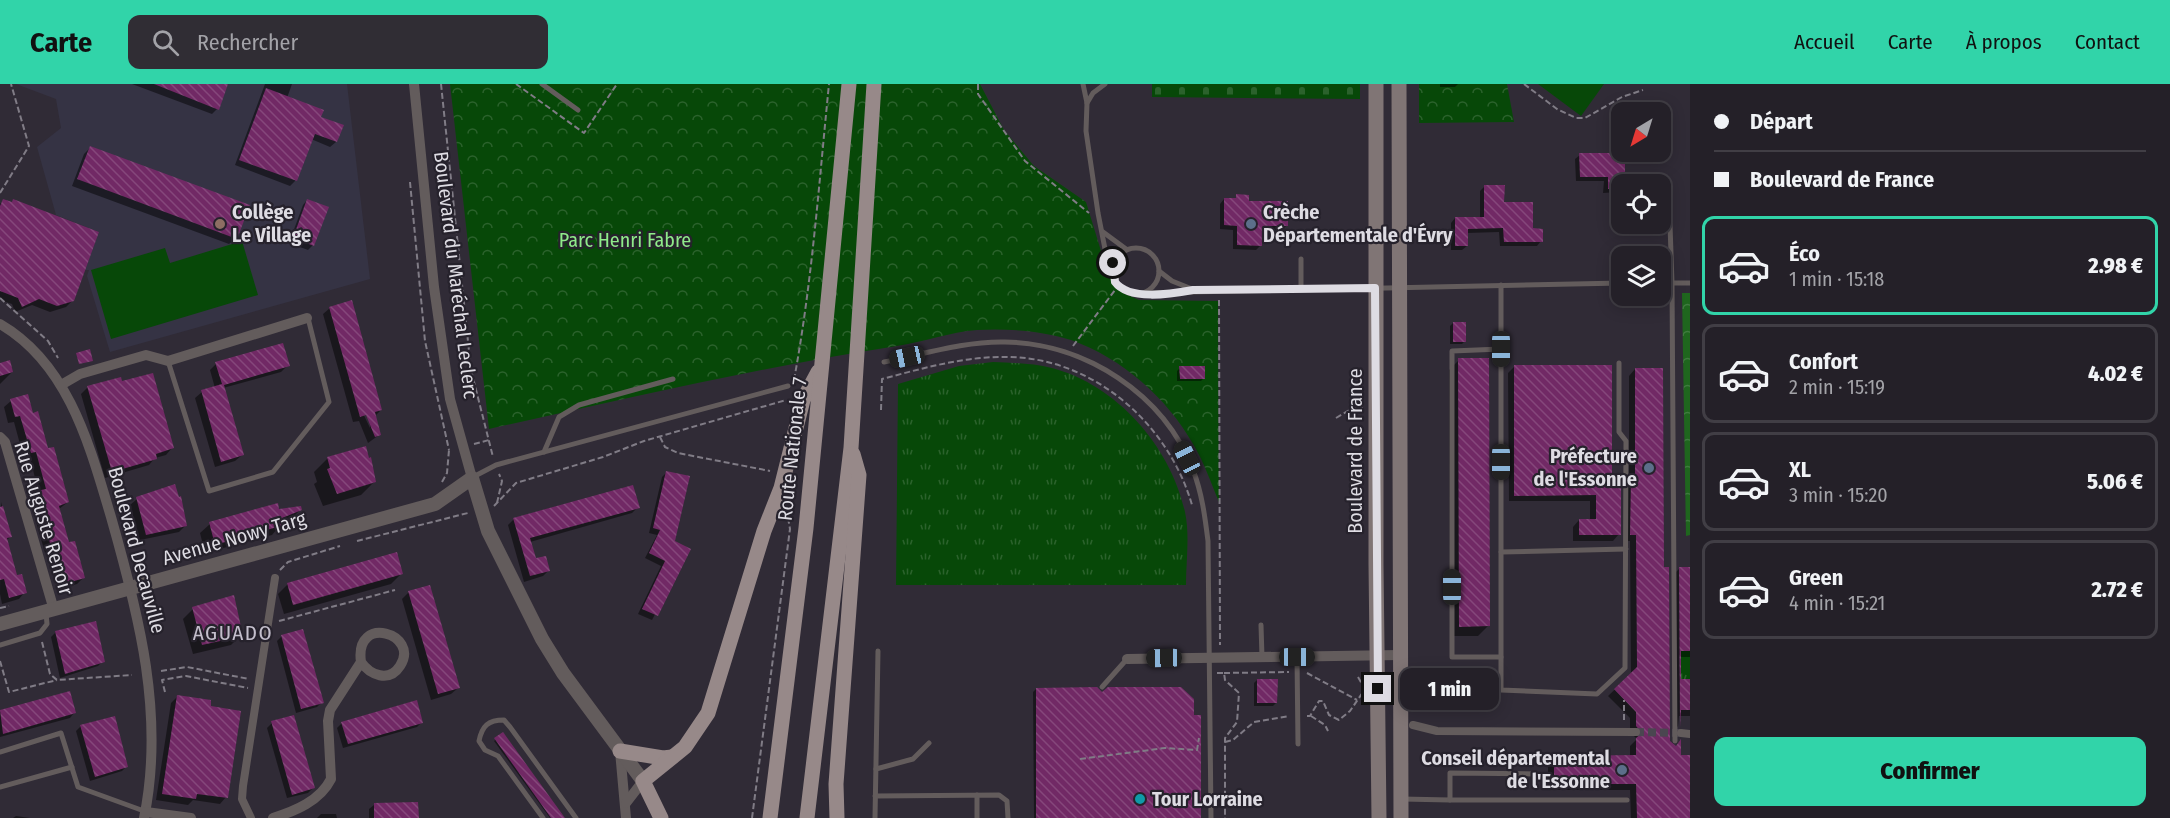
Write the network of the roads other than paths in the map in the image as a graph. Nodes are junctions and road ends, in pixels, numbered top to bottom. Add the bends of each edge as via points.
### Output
1 (414, 84) edge
2 (542, 84) edge
3 (849, 84) edge
4 (874, 84) edge
5 (1083, 84) edge
6 (1102, 84) edge
7 (1376, 84) edge
8 (1399, 84) edge
9 (1087, 103) junction
10 (578, 110) dead end
11 (1102, 232) junction
12 (1670, 234) edge
13 (1126, 249) junction
14 (1301, 259) dead end
15 (1113, 266) junction
16 (1159, 271) junction
17 (1672, 283) junction
18 (1690, 283) edge
19 (1611, 284) edge
20 (1501, 285) junction
21 (1398, 286) junction
22 (1375, 288) junction
23 (1301, 289) junction
24 (1193, 290) junction
25 (1145, 293) junction
26 (307, 318) joint
27 (0, 324) edge
28 (1501, 349) junction
29 (168, 361) junction
30 (884, 362) dead end
31 (1619, 363) dead end
32 (821, 366) junction
33 (673, 379) dead end
34 (65, 382) junction
35 (788, 386) dead end
36 (0, 437) edge
37 (851, 448) junction
38 (544, 453) junction
39 (472, 478) junction
40 (1626, 549) junction
41 (1501, 552) junction
42 (275, 578) road end
43 (131, 587) junction
44 (50, 611) junction
45 (0, 624) edge
46 (1261, 626) dead end
47 (0, 645) edge
48 (878, 651) dead end
49 (1400, 655) junction
50 (1379, 656) junction
51 (1215, 657) junction
52 (1262, 657) junction
53 (1297, 657) junction
54 (1502, 657) junction
55 (1127, 659) joint
56 (361, 662) junction
57 (1102, 687) dead end
58 (1413, 725) dead end
59 (1636, 732) tunnel mouth
60 (1675, 741) dead end
61 (929, 743) dead end
62 (1299, 744) dead end
63 (620, 751) junction
64 (0, 752) edge
65 (672, 757) junction
66 (72, 767) junction
67 (876, 769) junction
68 (1537, 774) dead end
69 (643, 782) junction
70 (0, 787) edge
71 (948, 795) junction
72 (977, 795) junction
73 (875, 796) junction
74 (1401, 799) junction
75 (1450, 800) junction
76 (1627, 800) dead end
77 (626, 803) junction
78 (949, 804) dead end
79 (145, 815) edge
80 (191, 818) edge
81 (251, 818) edge
82 (273, 818) edge
83 (543, 818) edge
84 (576, 818) edge
85 (626, 818) edge
86 (661, 818) edge
87 (770, 818) edge
88 (807, 818) edge
89 (837, 818) edge
90 (875, 818) edge
91 (977, 818) edge
92 (1008, 818) edge
93 (1211, 818) edge
94 (1379, 818) edge
95 (1401, 818) edge

1 - 39 street, Boulevard du Maréchal Leclerc via 434,287 450,399
2 - 10 lane
3 - 32 main road, Route Nationale 7
4 - 37 main road
5 - 9 lane
6 - 9 lane
7 - 22 main road, Boulevard de France
8 - 21 main road
9 - 11 lane via 1086,132
11 - 13 lane
11 - 15 lane
12 - 17 lane
13 - 15 lane via 1116,257
13 - 16 lane via 1148,250 1157,260
14 - 23 lane
15 - 25 lane via 1118,286 1133,294
16 - 24 lane
16 - 25 lane via 1154,285
17 - 18 lane
17 - 60 lane
19 - 20 lane
20 - 21 lane
20 - 28 lane
21 - 22 lane
21 - 49 main road
22 - 23 lane
22 - 50 main road, Boulevard de France
23 - 24 lane
24 - 25 lane
26 - 29 street
26 - 29 lane via 329,402 273,472 209,491
27 - 34 street, Boulevard Decauville
28 - 41 lane
28 - 54 lane via 1452,351 1452,657
29 - 34 street via 146,355
30 - 51 lane via 975,343 1034,343 1092,361 1145,401 1181,446 1201,497 1208,541
31 - 40 lane via 1619,432 1626,441
32 - 65 main road via 802,400 780,488 708,713 685,747
32 - 87 main road, Route Nationale 7 via 806,528
33 - 38 lane via 579,405 559,417
34 - 43 street, Boulevard Decauville
35 - 38 lane
36 - 44 street, Rue Auguste Renoir via 5,442
37 - 88 main road
37 - 89 main road via 859,475 836,784
38 - 39 lane via 496,465
39 - 43 street, Avenue Nowy Targ via 435,504
39 - 63 street, Boulevard du Maréchal Leclerc via 488,531 542,639
40 - 41 lane
40 - 54 lane via 1625,668 1597,694 1501,690
41 - 54 lane
42 - 81 street via 243,786 242,799
43 - 44 street, Avenue Nowy Targ
43 - 79 street, Boulevard Decauville via 142,629 151,710
44 - 45 street, Avenue Nowy Targ
44 - 47 lane via 40,633
46 - 52 lane
48 - 67 lane
49 - 50 street
49 - 74 main road
50 - 53 street
50 - 94 main road, Boulevard de France
51 - 52 street
51 - 55 street
51 - 93 lane via 1209,673
52 - 53 street
53 - 62 lane
55 - 57 lane
56 - 56 street via 359,651 373,633 384,632 402,646 404,657 390,675 368,672
56 - 82 street via 330,710 328,786 308,803
58 - 59 street via 1437,732
61 - 67 lane via 913,759
63 - 65 main road
63 - 69 street, Boulevard du Maréchal Leclerc
63 - 77 street
64 - 66 lane via 61,733
65 - 69 main road
66 - 70 lane
66 - 79 lane via 78,787
67 - 73 lane
68 - 75 lane via 1450,773
69 - 77 street
69 - 86 main road
71 - 72 lane
71 - 73 lane
71 - 78 lane
72 - 91 lane
72 - 92 lane via 999,795 1005,799
73 - 90 lane
74 - 75 lane
74 - 95 main road
75 - 76 lane
77 - 85 street
79 - 80 street
83 - 84 lane via 498,756 478,741 482,728 492,720 504,720

